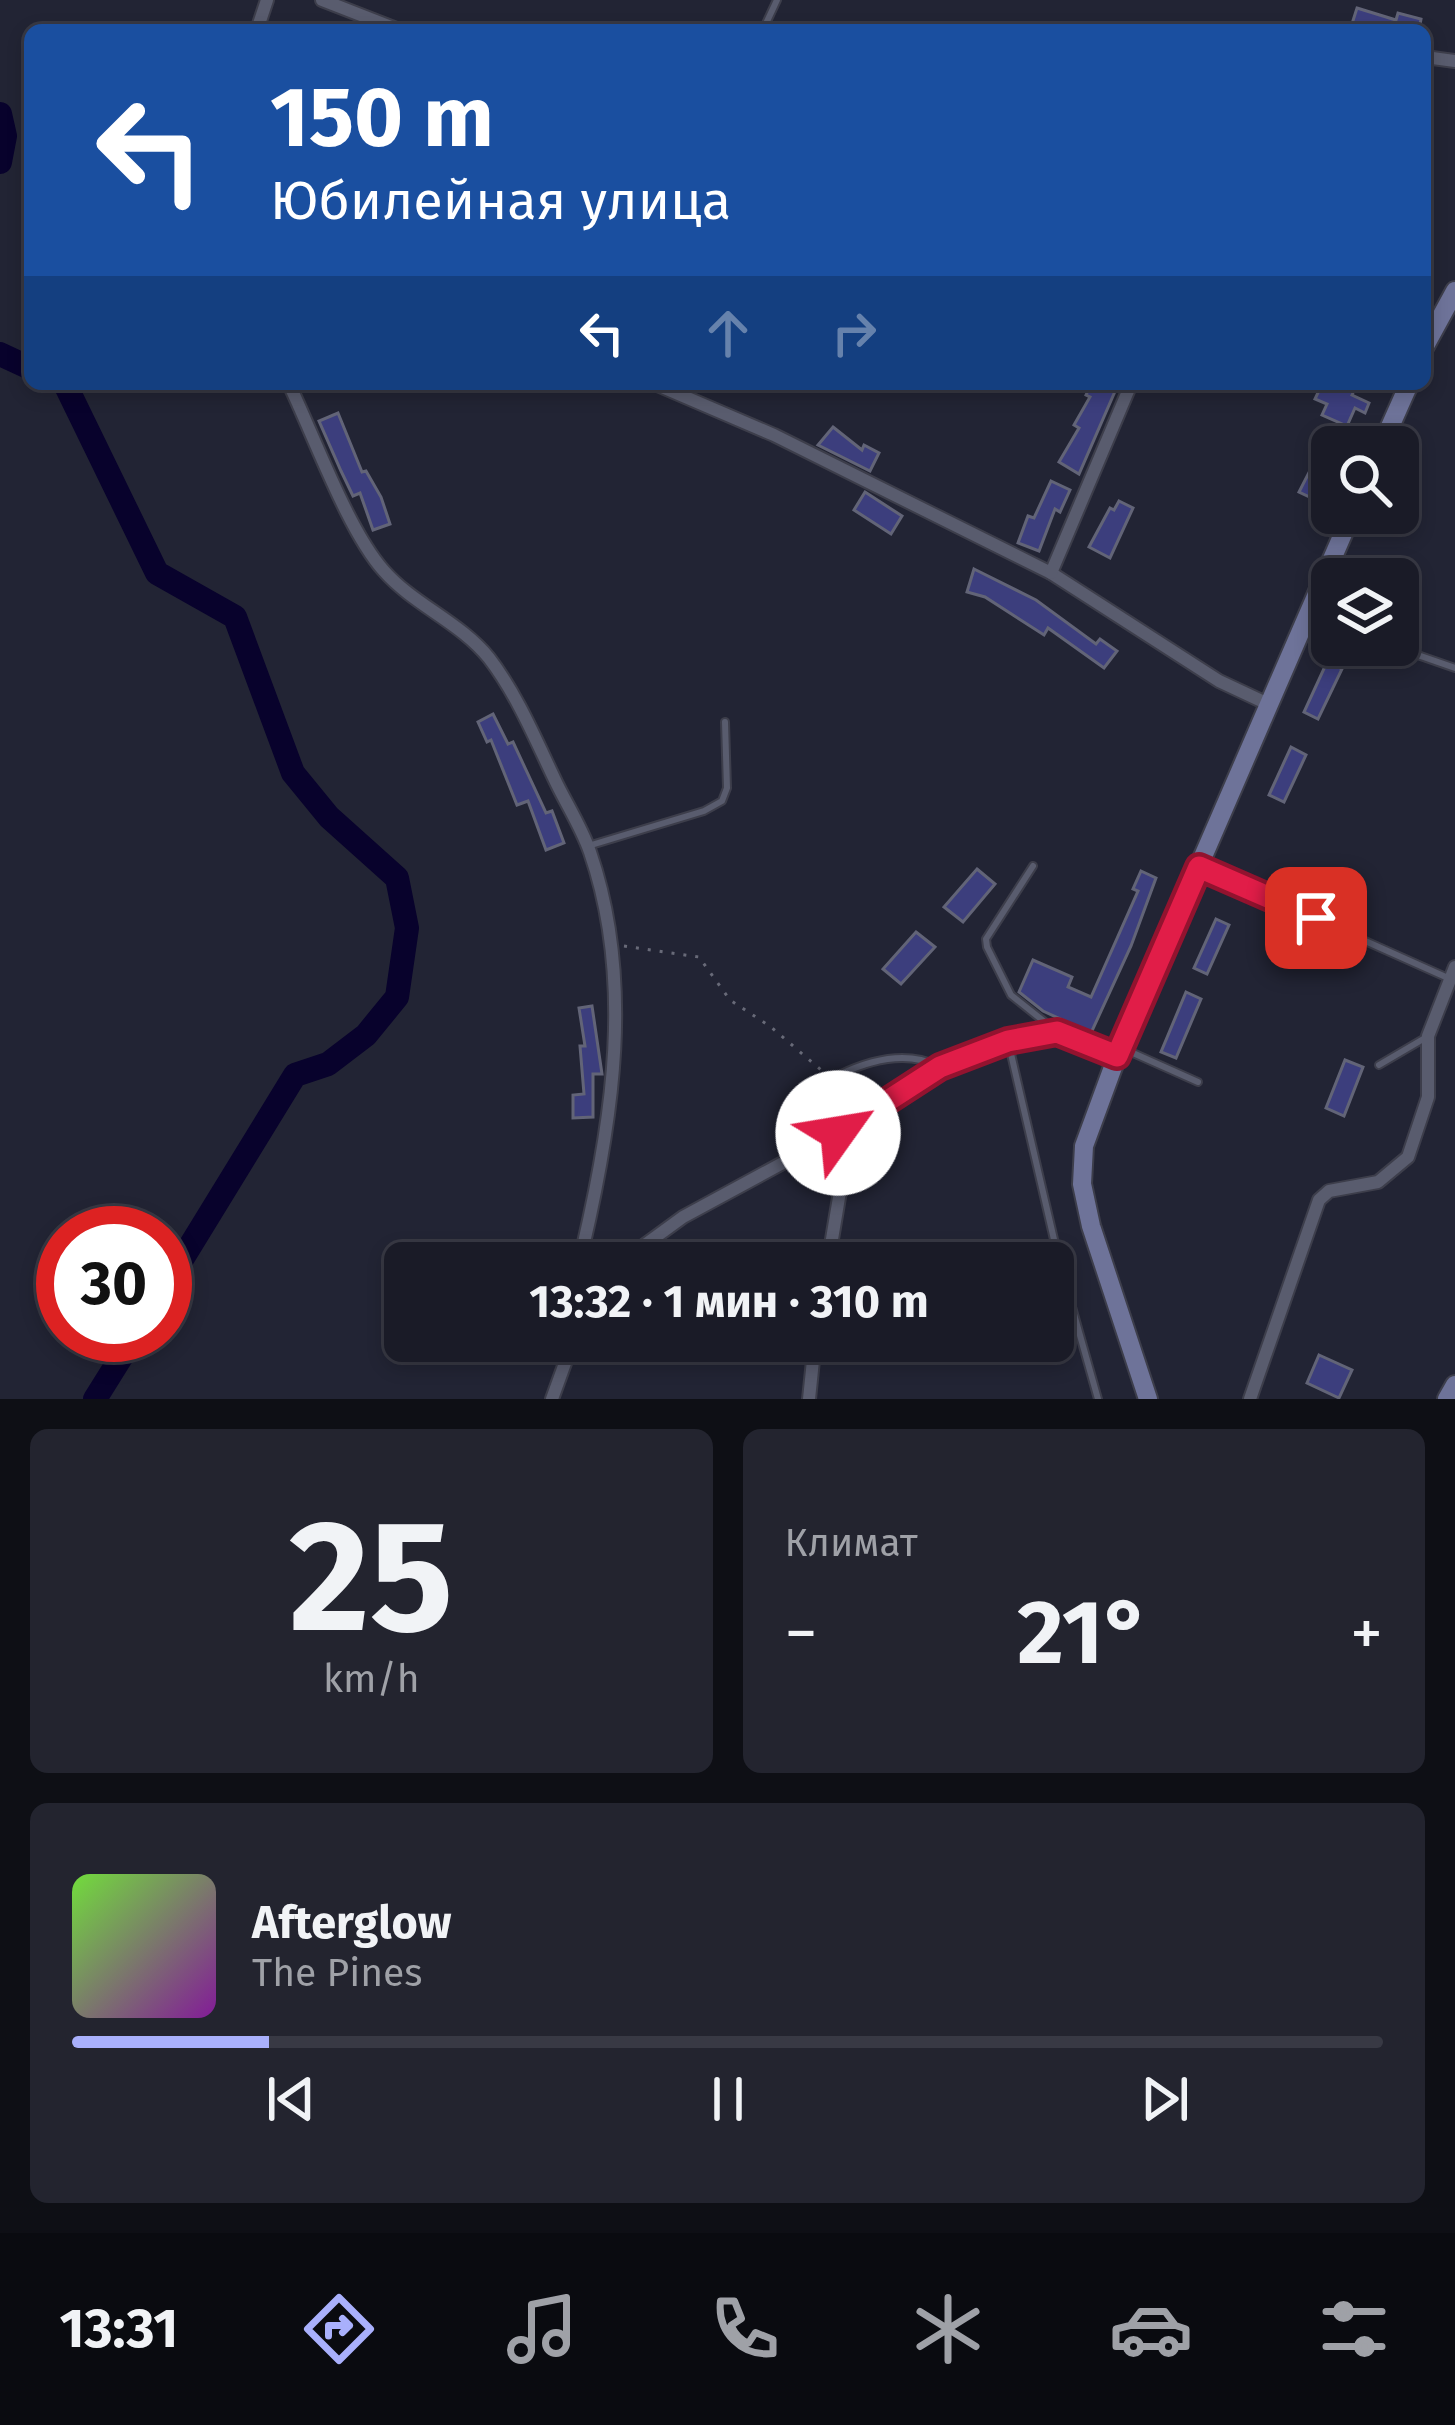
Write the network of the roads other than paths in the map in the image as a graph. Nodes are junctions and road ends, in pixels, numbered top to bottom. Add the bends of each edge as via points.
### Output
1 (322, 0) edge
2 (384, 24) edge
3 (1455, 291) edge
4 (1431, 335) edge
5 (293, 390) edge
6 (669, 390) edge
7 (1128, 390) edge
8 (1405, 390) edge
9 (1390, 426) edge
10 (1343, 534) edge
11 (1052, 573) junction
12 (1307, 617) junction
13 (1311, 618) edge
14 (1419, 656) edge
15 (1455, 668) edge
16 (1268, 704) junction
17 (724, 722) dead end
18 (588, 846) junction
19 (1033, 866) dead end
20 (1199, 867) junction
21 (1453, 973) edge
22 (1057, 1032) junction
23 (1428, 1036) junction
24 (1008, 1041) junction
25 (1119, 1052) junction
26 (1379, 1065) dead end
27 (940, 1067) junction
28 (1198, 1082) dead end
29 (851, 1126) junction
30 (838, 1133) junction
31 (584, 1242) edge
32 (648, 1242) edge
33 (832, 1242) edge
34 (565, 1362) edge
35 (813, 1362) edge
36 (1455, 1385) edge
37 (552, 1399) edge
38 (809, 1399) edge
39 (1098, 1399) edge
40 (1148, 1399) edge
41 (1250, 1399) edge
42 (1447, 1399) edge

1 - 2 street
3 - 4 street
5 - 18 street via 370,552 490,659
6 - 11 street
7 - 11 street
8 - 9 street
10 - 12 street
11 - 16 street
12 - 13 lane
12 - 16 street
14 - 15 lane
16 - 20 street
17 - 18 lane via 722,801
18 - 31 street via 616,1015 611,1098
19 - 22 lane via 987,947 1012,995
20 - 21 lane
20 - 25 street
21 - 23 street
22 - 24 street
22 - 25 street
23 - 26 lane
23 - 41 street via 1428,1097 1408,1157 1378,1182 1319,1199
24 - 27 street
24 - 39 lane
25 - 28 lane
25 - 40 street via 1084,1145 1082,1184
27 - 29 street
27 - 30 lane via 884,1059 834,1080
29 - 30 street
29 - 33 street
30 - 32 street
34 - 37 street
35 - 38 street
36 - 42 street

